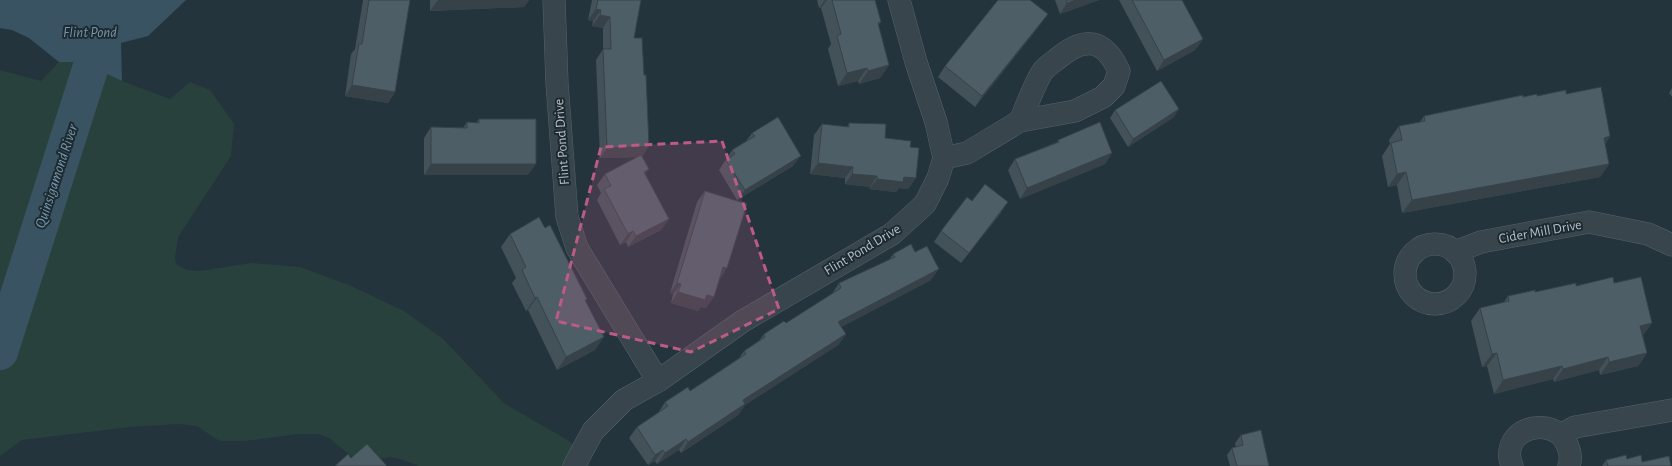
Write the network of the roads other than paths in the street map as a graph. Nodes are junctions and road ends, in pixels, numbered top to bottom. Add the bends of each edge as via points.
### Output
1 (554, 0) edge
2 (900, 0) edge
3 (1020, 121) dead end
4 (944, 158) junction
5 (1672, 245) edge
6 (1455, 252) dead end
7 (658, 381) junction
8 (1672, 410) edge
9 (1561, 435) junction
10 (574, 466) edge
11 (1512, 466) edge
12 (1569, 466) edge

1 - 7 street, Flint Pond Drive via 567,217 577,248
2 - 4 street, Flint Pond Drive
3 - 4 street via 967,153
4 - 7 street, Flint Pond Drive via 938,178 925,204 895,232 743,321
5 - 6 street, Cider Mill Drive via 1648,234 1589,222 1481,242
7 - 10 street, Flint Pond Drive via 624,400 594,431
8 - 9 street via 1575,427
9 - 11 street via 1554,429 1541,426 1520,433 1510,451
9 - 12 street via 1570,453

